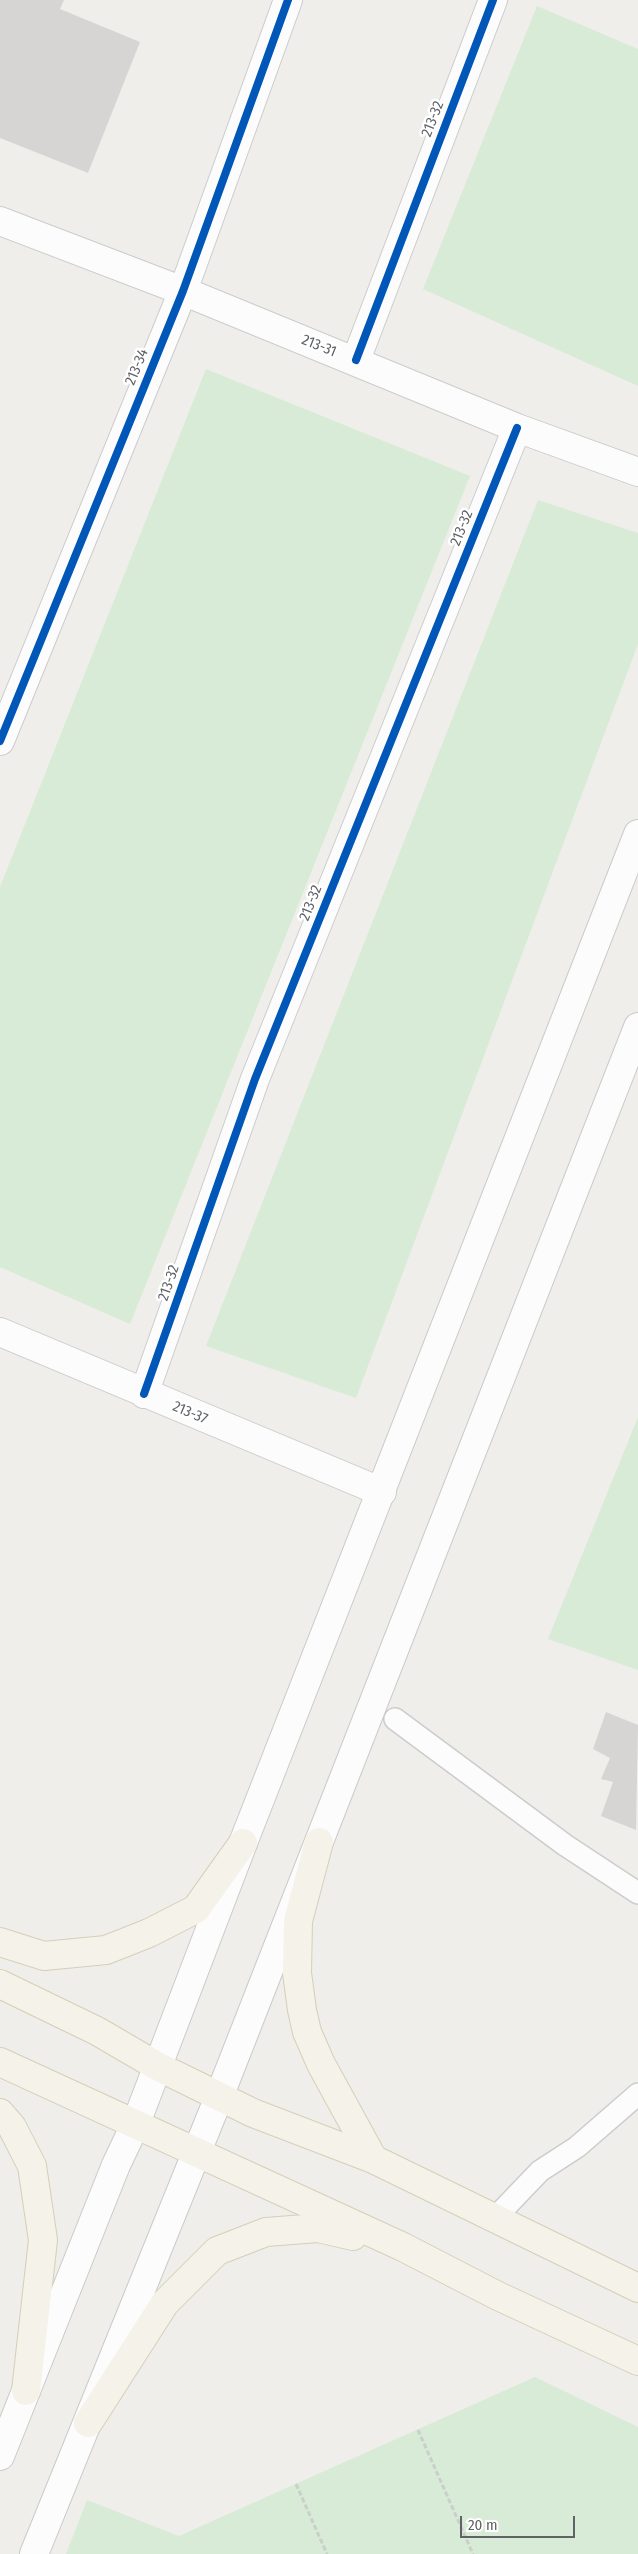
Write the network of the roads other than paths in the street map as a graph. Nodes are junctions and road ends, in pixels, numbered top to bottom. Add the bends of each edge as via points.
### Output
1 (288, 0) edge
2 (493, 0) edge
3 (0, 221) edge
4 (183, 291) junction
5 (356, 360) junction
6 (517, 428) junction
7 (638, 472) edge
8 (9, 689) edge
9 (0, 741) edge
10 (638, 834) edge
11 (638, 1028) edge
12 (0, 1332) edge
13 (144, 1394) junction
14 (382, 1492) junction
15 (395, 1718) dead end
16 (319, 1842) junction
17 (243, 1843) junction
18 (638, 1893) edge
19 (0, 1942) edge
20 (0, 1984) edge
21 (0, 2062) edge
22 (157, 2066) junction
23 (638, 2094) edge
24 (220, 2097) junction
25 (0, 2113) edge
26 (136, 2123) junction
27 (196, 2151) junction
28 (373, 2159) junction
29 (494, 2219) junction
30 (403, 2247) junction
31 (638, 2288) edge
32 (638, 2361) edge
33 (26, 2390) junction
34 (88, 2424) junction
35 (0, 2456) edge
36 (34, 2554) edge

1 - 4 main road, 213-34
2 - 5 main road, 213-32
3 - 4 main road, 213-31
4 - 5 main road, 213-31
4 - 8 main road, 213-34
5 - 6 main road, 213-31
6 - 7 main road, 213-31
6 - 13 main road, 213-32 via 255,1079
8 - 9 main road, 213-34
10 - 14 main road
11 - 16 main road
12 - 13 main road, 213-37
13 - 14 main road, 213-37
14 - 17 main road
15 - 18 lane via 565,1846
16 - 24 main road
16 - 28 main road via 298,1921 297,1973 302,2010 307,2032 321,2064
17 - 19 main road via 196,1909 149,1933 106,1950 44,1956
17 - 22 main road
20 - 22 main road via 98,2032
21 - 26 main road
22 - 24 main road
22 - 26 main road
23 - 29 lane via 577,2147 540,2171
24 - 27 main road
24 - 28 main road
25 - 33 main road via 12,2127 32,2166 43,2240
26 - 27 main road
26 - 33 main road
27 - 30 main road
27 - 34 main road
28 - 29 main road
29 - 31 main road
30 - 32 main road via 498,2296
30 - 34 main road via 318,2228 266,2232 217,2251 164,2302
33 - 35 main road
34 - 36 main road

